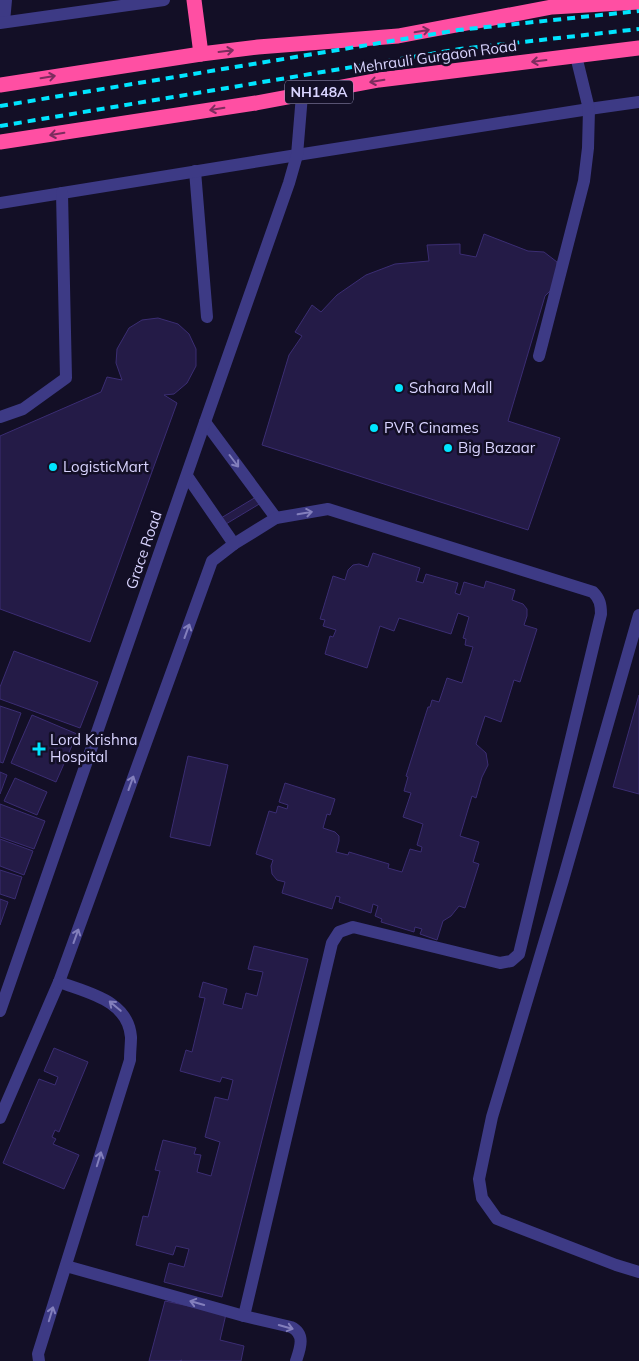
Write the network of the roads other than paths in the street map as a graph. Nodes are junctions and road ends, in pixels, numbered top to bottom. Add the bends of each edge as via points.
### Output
1 (6, 0) edge
2 (164, 0) edge
3 (194, 0) edge
4 (639, 2) edge
5 (2, 22) edge
6 (639, 48) edge
7 (201, 54) junction
8 (576, 56) junction
9 (0, 85) edge
10 (302, 95) junction
11 (639, 102) edge
12 (589, 109) junction
13 (0, 142) edge
14 (297, 155) junction
15 (195, 171) junction
16 (62, 193) junction
17 (0, 203) edge
18 (207, 317) dead end
19 (539, 356) dead end
20 (0, 417) edge
21 (205, 422) junction
22 (187, 476) junction
23 (276, 518) junction
24 (234, 544) junction
25 (639, 615) edge
26 (59, 982) junction
27 (0, 1011) edge
28 (0, 1118) edge
29 (66, 1266) junction
30 (639, 1272) edge
31 (244, 1316) junction
32 (39, 1361) edge
33 (296, 1361) edge

1 - 5 street
2 - 5 street
3 - 7 highway
7 -> 4 highway, Mehrauli Gurgaon Road via 398,36 552,7
6 - 8 highway, Mehrauli Gurgaon Road / NH148A
9 -> 7 highway, Mehrauli Gurgaon Road
8 -> 10 highway, Mehrauli Gurgaon Road / NH148A via 379,80
8 - 12 street
10 -> 13 highway, Mehrauli Gurgaon Road / NH148A
10 - 14 street, Grace Road
11 - 12 street
12 - 14 street
12 - 19 street via 584,182
14 - 15 street
14 - 21 street, Grace Road
15 - 16 street
15 - 18 street
16 - 17 street
16 - 20 street via 66,378 22,410
21 - 22 street, Grace Road
21 -> 23 street
22 - 24 street
22 - 27 street, Grace Road
23 - 24 street
23 -> 31 street via 333,510 594,592 601,614 519,954 511,961 500,962 353,927 339,932 332,943
26 -> 24 street via 212,561
25 - 30 street via 492,1117 479,1179 482,1198 497,1219
26 - 28 street
29 -> 26 street via 130,1060 131,1035 124,1014 110,1001
31 -> 29 street
32 -> 29 street via 38,1354
31 -> 33 street via 296,1330 301,1337

